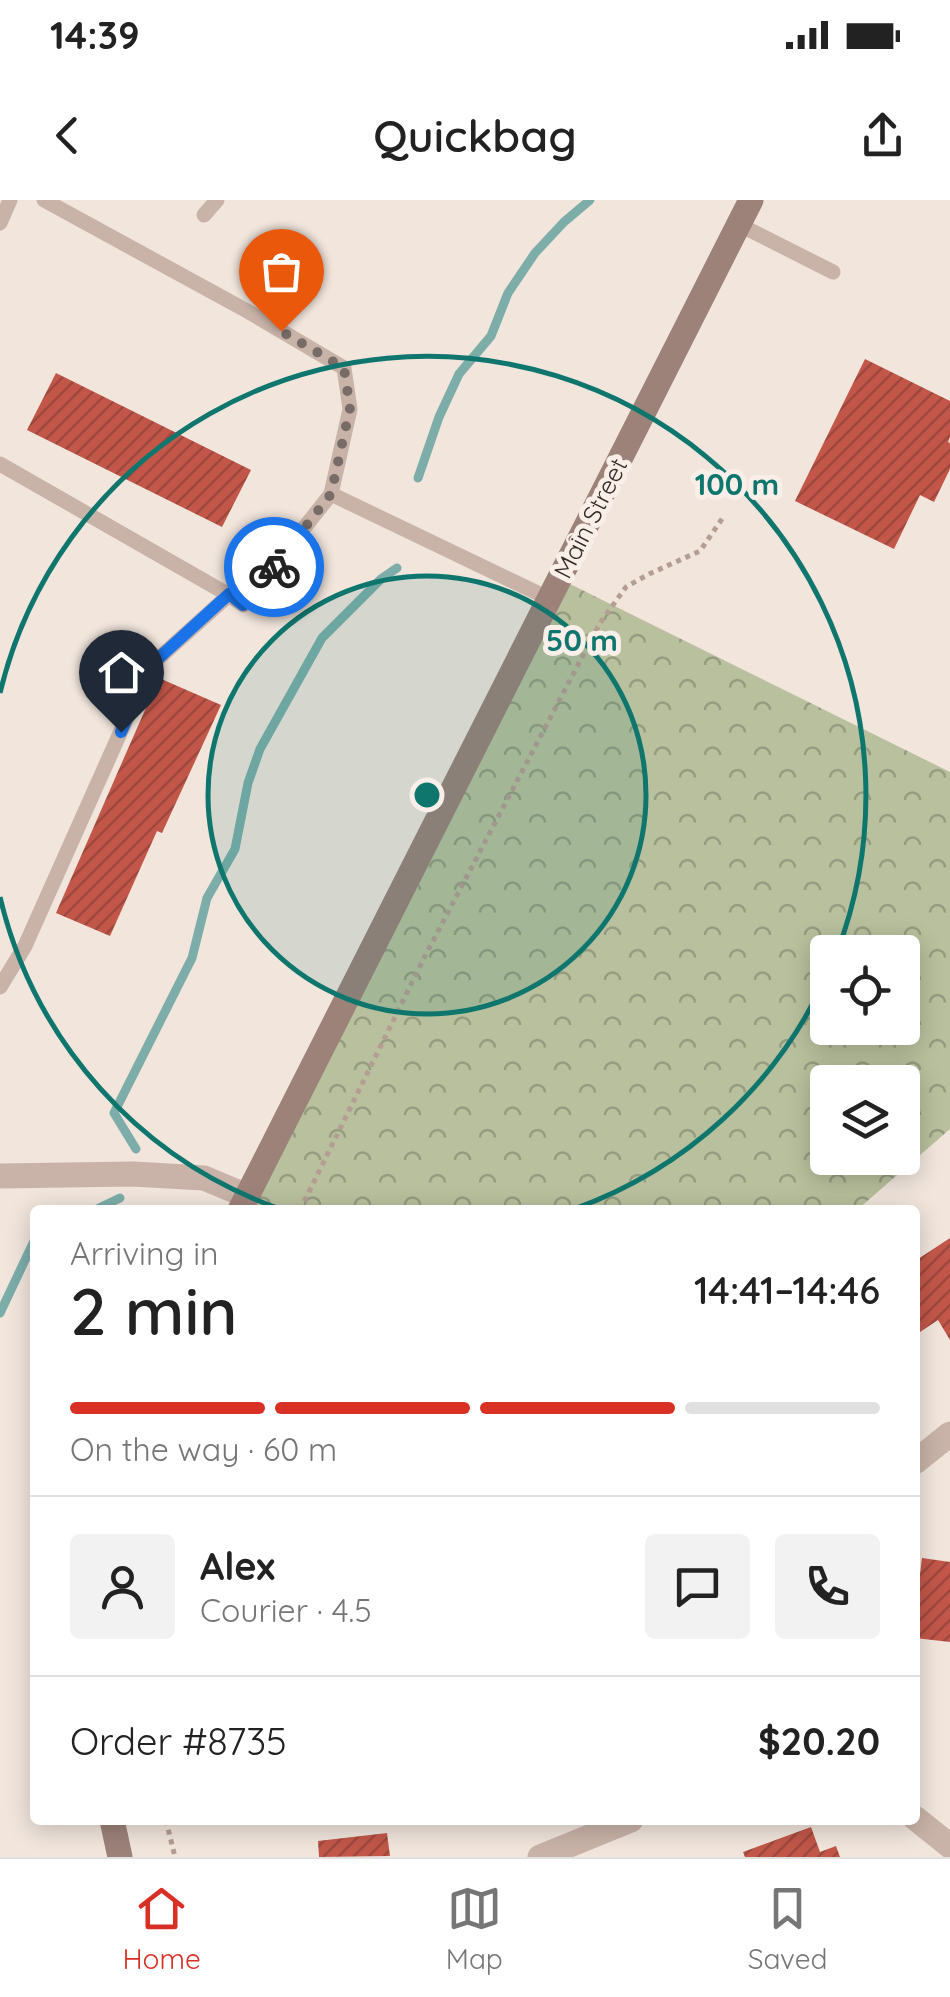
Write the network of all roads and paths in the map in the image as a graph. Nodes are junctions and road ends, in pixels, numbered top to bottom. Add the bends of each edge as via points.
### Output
1 (10, 200) edge
2 (44, 200) edge
3 (217, 200) edge
4 (751, 200) edge
5 (204, 215) dead end
6 (0, 222) edge
7 (738, 224) junction
8 (834, 272) dead end
9 (0, 464) edge
10 (331, 494) junction
11 (724, 516) dead end
12 (229, 594) junction
13 (550, 599) junction
14 (0, 987) edge
15 (0, 1176) edge
16 (244, 1203) edge
17 (302, 1205) edge
18 (950, 1434) edge
19 (920, 1458) edge
20 (920, 1822) edge
21 (113, 1825) edge
22 (167, 1825) edge
23 (619, 1825) edge
24 (950, 1846) edge
25 (120, 1857) edge
26 (176, 1857) edge
27 (540, 1857) edge

1 - 6 lane
2 - 10 lane via 344,368 350,408
3 - 5 lane
4 - 7 main road, Main Street
7 - 8 lane
7 - 13 main road, Main Street
9 - 12 lane
10 - 12 lane via 243,605
10 - 13 lane
11 - 17 path via 700,551 626,587 600,623
12 - 14 lane via 150,666 25,946
13 - 16 main road, Main Street
15 - 16 street via 204,1178
18 - 19 street
20 - 24 street
21 - 25 main road
22 - 26 path
23 - 27 street

